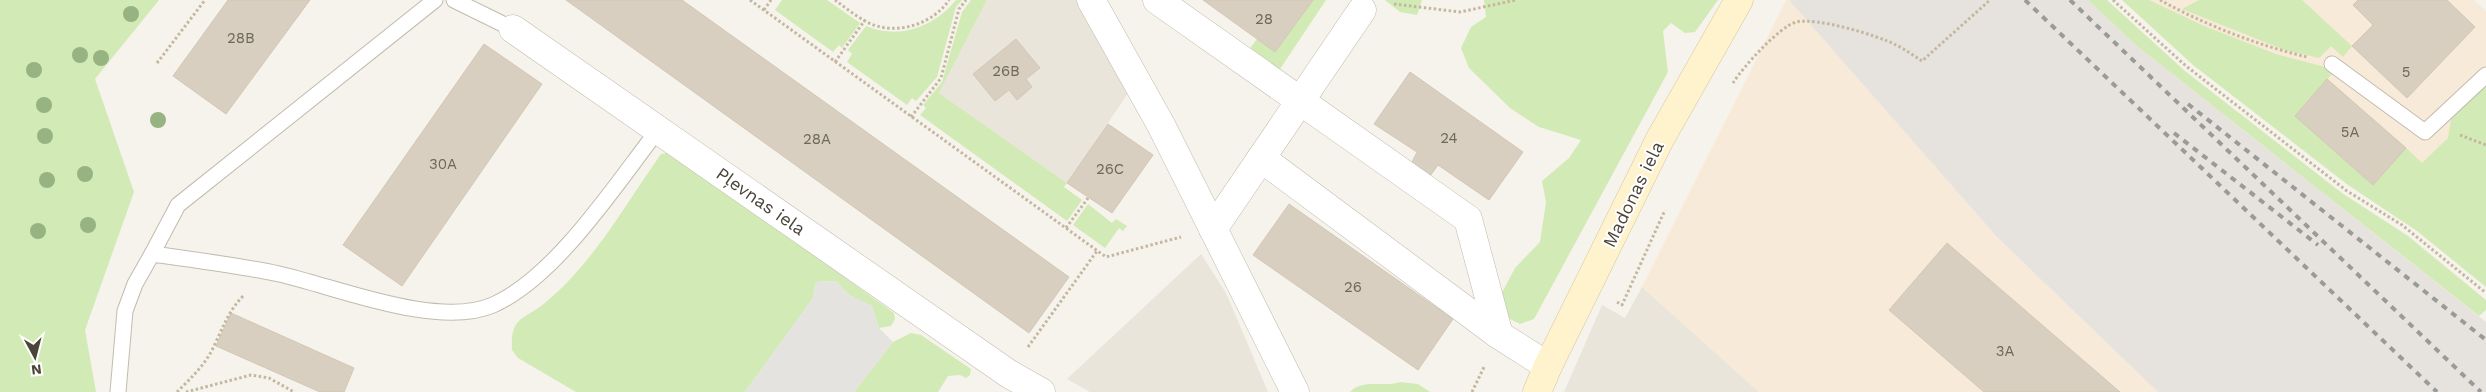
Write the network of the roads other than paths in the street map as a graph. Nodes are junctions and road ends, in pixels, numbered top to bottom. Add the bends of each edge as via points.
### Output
1 (434, 0) edge
2 (454, 0) edge
3 (1091, 0) edge
4 (1157, 0) edge
5 (1738, 0) edge
6 (1362, 10) road end
7 (513, 28) joint
8 (2332, 64) road end
9 (2486, 75) edge
10 (1299, 102) junction
11 (658, 130) junction
12 (1262, 158) junction
13 (1213, 229) junction
14 (152, 254) junction
15 (1499, 336) junction
16 (1548, 366) junction
17 (1003, 383) edge
18 (118, 392) edge
19 (1040, 392) edge
20 (1295, 392) edge
21 (1537, 392) edge

1 - 14 lane via 178,205
2 - 7 lane
3 - 13 street via 1161,125
4 - 10 street
5 - 16 main road, Madonas iela via 1660,139
6 - 10 street
7 - 11 street, Pļevnas iela
8 - 9 lane via 2425,132
10 - 12 street
10 - 15 street via 1468,219
11 - 14 lane via 570,244 525,286 493,305 458,312 427,311 384,303 279,274
11 - 17 street, Pļevnas iela
12 - 13 street
12 - 15 street
13 - 20 street
14 - 18 lane via 135,284 125,311
15 - 16 street
16 - 21 main road, Madonas iela
17 - 19 street, Pļevnas iela

